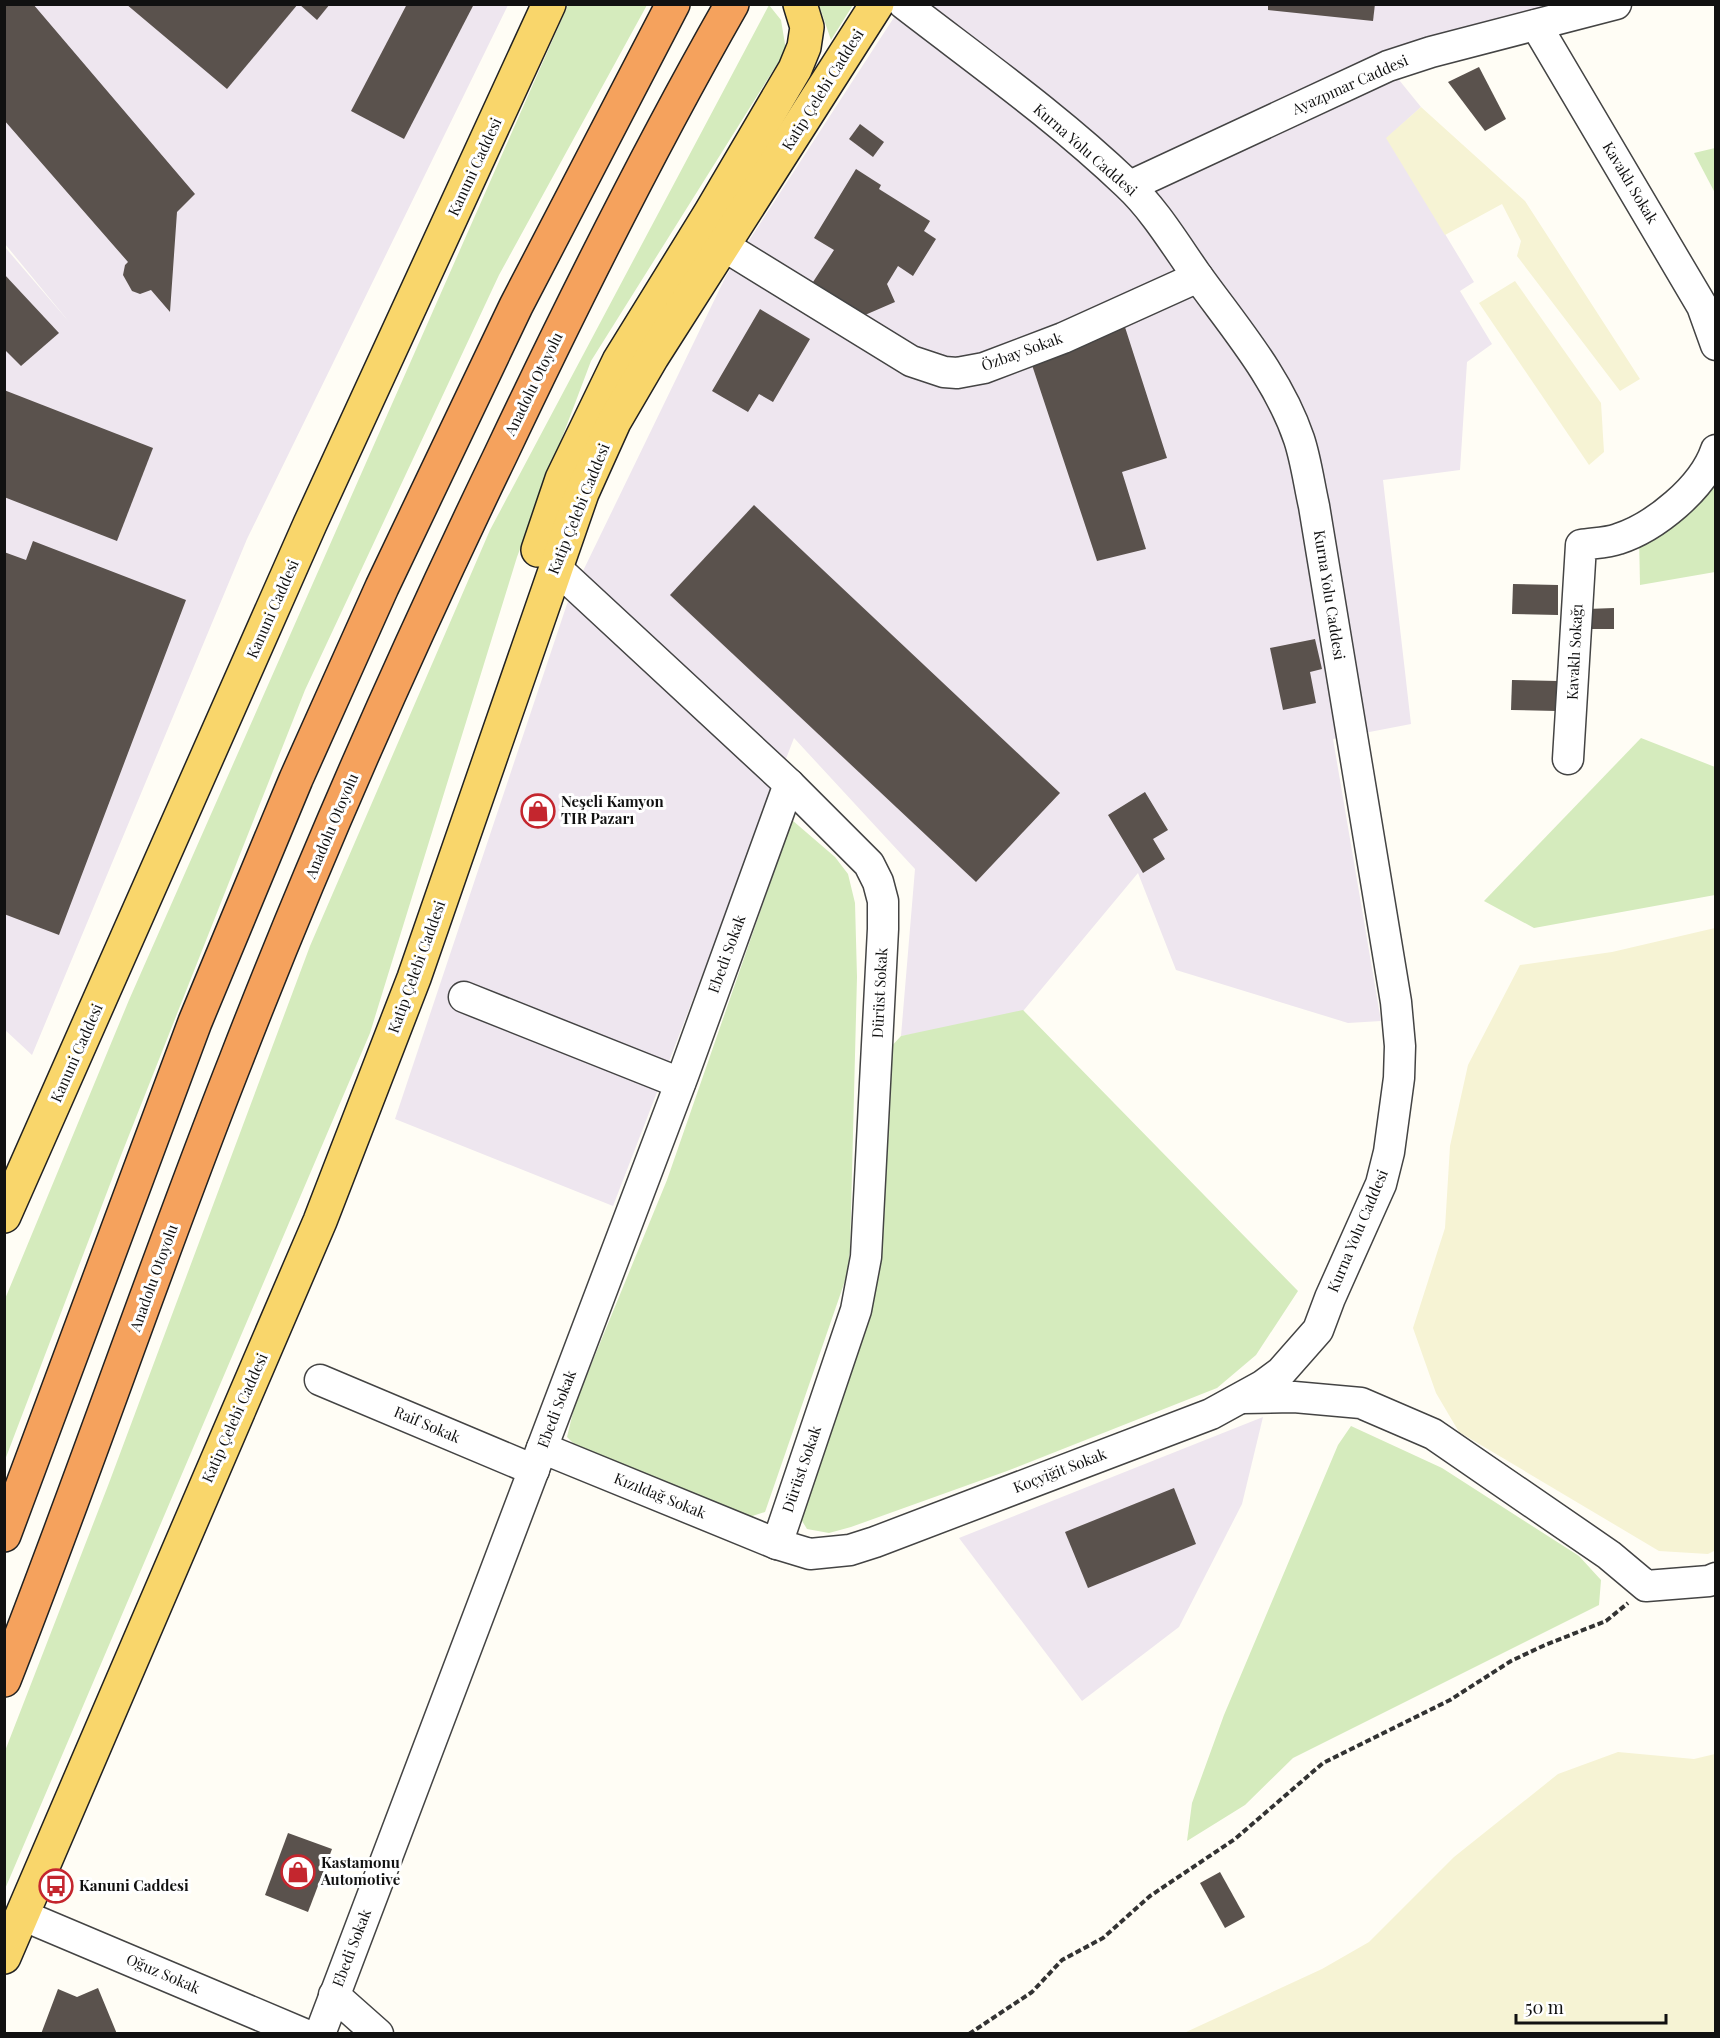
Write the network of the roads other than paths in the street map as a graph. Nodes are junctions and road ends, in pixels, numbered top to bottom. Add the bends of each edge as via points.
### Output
1 (549, 4) edge
2 (673, 4) edge
3 (732, 4) edge
4 (800, 4) edge
5 (877, 4) edge
6 (904, 4) edge
7 (1616, 4) edge
8 (1536, 25) junction
9 (1130, 186) junction
10 (724, 246) junction
11 (1198, 277) junction
12 (1716, 345) edge
13 (1716, 450) edge
14 (555, 567) junction
15 (1568, 759) dead end
16 (789, 784) junction
17 (414, 978) junction
18 (464, 997) dead end
19 (680, 1083) junction
20 (4, 1216) edge
21 (1318, 1330) joint
22 (320, 1380) dead end
23 (1243, 1398) junction
24 (538, 1459) junction
25 (4, 1535) edge
26 (777, 1544) junction
27 (1716, 1578) edge
28 (4, 1680) edge
29 (22, 1915) junction
30 (4, 1957) edge
31 (334, 1995) junction
32 (304, 2034) edge
33 (320, 2034) edge
34 (378, 2034) edge

1 - 20 main road, Kanuni Caddesi via 310,524
2 - 25 highway via 516,306 296,779 195,1022
3 - 28 highway, Anadolu Otoyolu via 547,356 433,596 339,807 232,1071
4 - 17 main road via 807,27 795,69 619,362 562,479 510,632
5 - 10 main road, Katip Çelebi Caddesi
6 - 9 street, Kurna Yolu Caddesi via 1089,149
7 - 8 street, Ayazpınar Caddesi
8 - 9 street, Ayazpınar Caddesi via 1388,66
8 - 12 street, Kavaklı Sokak via 1697,297
9 - 11 street, Kurna Yolu Caddesi
10 - 11 street, Özbay Sokak via 911,361 944,372 970,371 1004,362
10 - 14 main road, Katip Çelebi Caddesi via 614,422
11 - 21 street, Kurna Yolu Caddesi via 1276,386 1300,441 1396,1002 1399,1078 1389,1152 1381,1184
13 - 15 street, Kavaklı Sokağı via 1679,502 1649,525 1617,540 1581,545
14 - 16 street, Dürüst Sokak
14 - 17 main road, Katip Çelebi Caddesi
16 - 19 street, Ebedi Sokak
16 - 26 street, Dürüst Sokak via 869,864 883,901 883,929 863,1276 856,1310
17 - 29 main road, Katip Çelebi Caddesi via 289,1295
18 - 19 street
19 - 24 street, Ebedi Sokak
21 - 23 street, Koçyiğit Sokak via 1281,1372
22 - 24 street, Raif Sokak
23 - 26 street, Koçyiğit Sokak via 1211,1414 850,1550 810,1554
23 - 27 street via 1294,1397 1361,1403 1433,1434 1609,1555 1646,1586
24 - 26 street, Kızıldağ Sokak
24 - 31 street, Ebedi Sokak
29 - 30 main road, Katip Çelebi Caddesi
29 - 32 street, Oğuz Sokak
31 - 33 street, Ebedi Sokak
31 - 34 street

